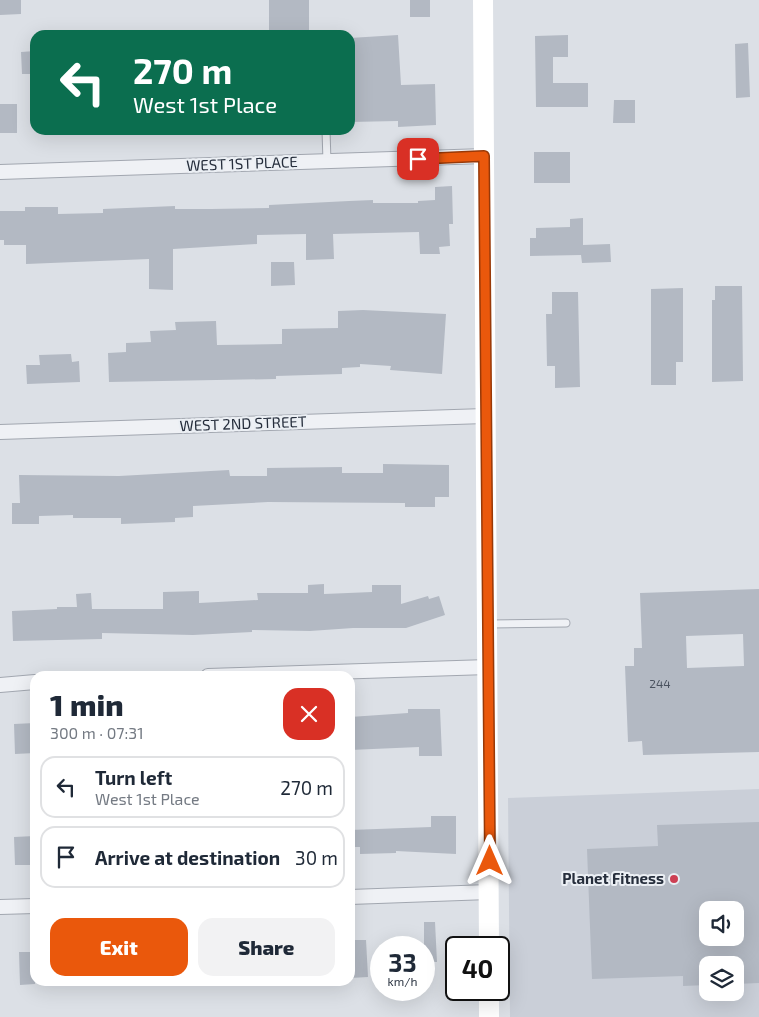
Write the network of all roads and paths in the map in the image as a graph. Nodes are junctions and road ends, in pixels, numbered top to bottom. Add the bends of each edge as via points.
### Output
1 (483, 0) edge
2 (326, 135) edge
3 (484, 156) junction
4 (327, 162) junction
5 (0, 172) edge
6 (485, 416) junction
7 (0, 432) edge
8 (566, 623) dead end
9 (488, 624) junction
10 (488, 667) junction
11 (355, 671) edge
12 (30, 682) edge
13 (0, 685) edge
14 (489, 892) junction
15 (355, 897) edge
16 (30, 906) edge
17 (0, 907) edge
18 (489, 936) edge
19 (489, 1001) edge
20 (489, 1017) edge

1 - 3 street
2 - 4 lane
3 - 4 street, WEST 1ST PLACE
3 - 6 street
4 - 5 street, WEST 1ST PLACE
6 - 7 street, WEST 2ND STREET
6 - 9 street
8 - 9 lane
9 - 10 street
10 - 11 street
10 - 14 street
12 - 13 street
14 - 15 street
14 - 18 street
16 - 17 street
19 - 20 street

